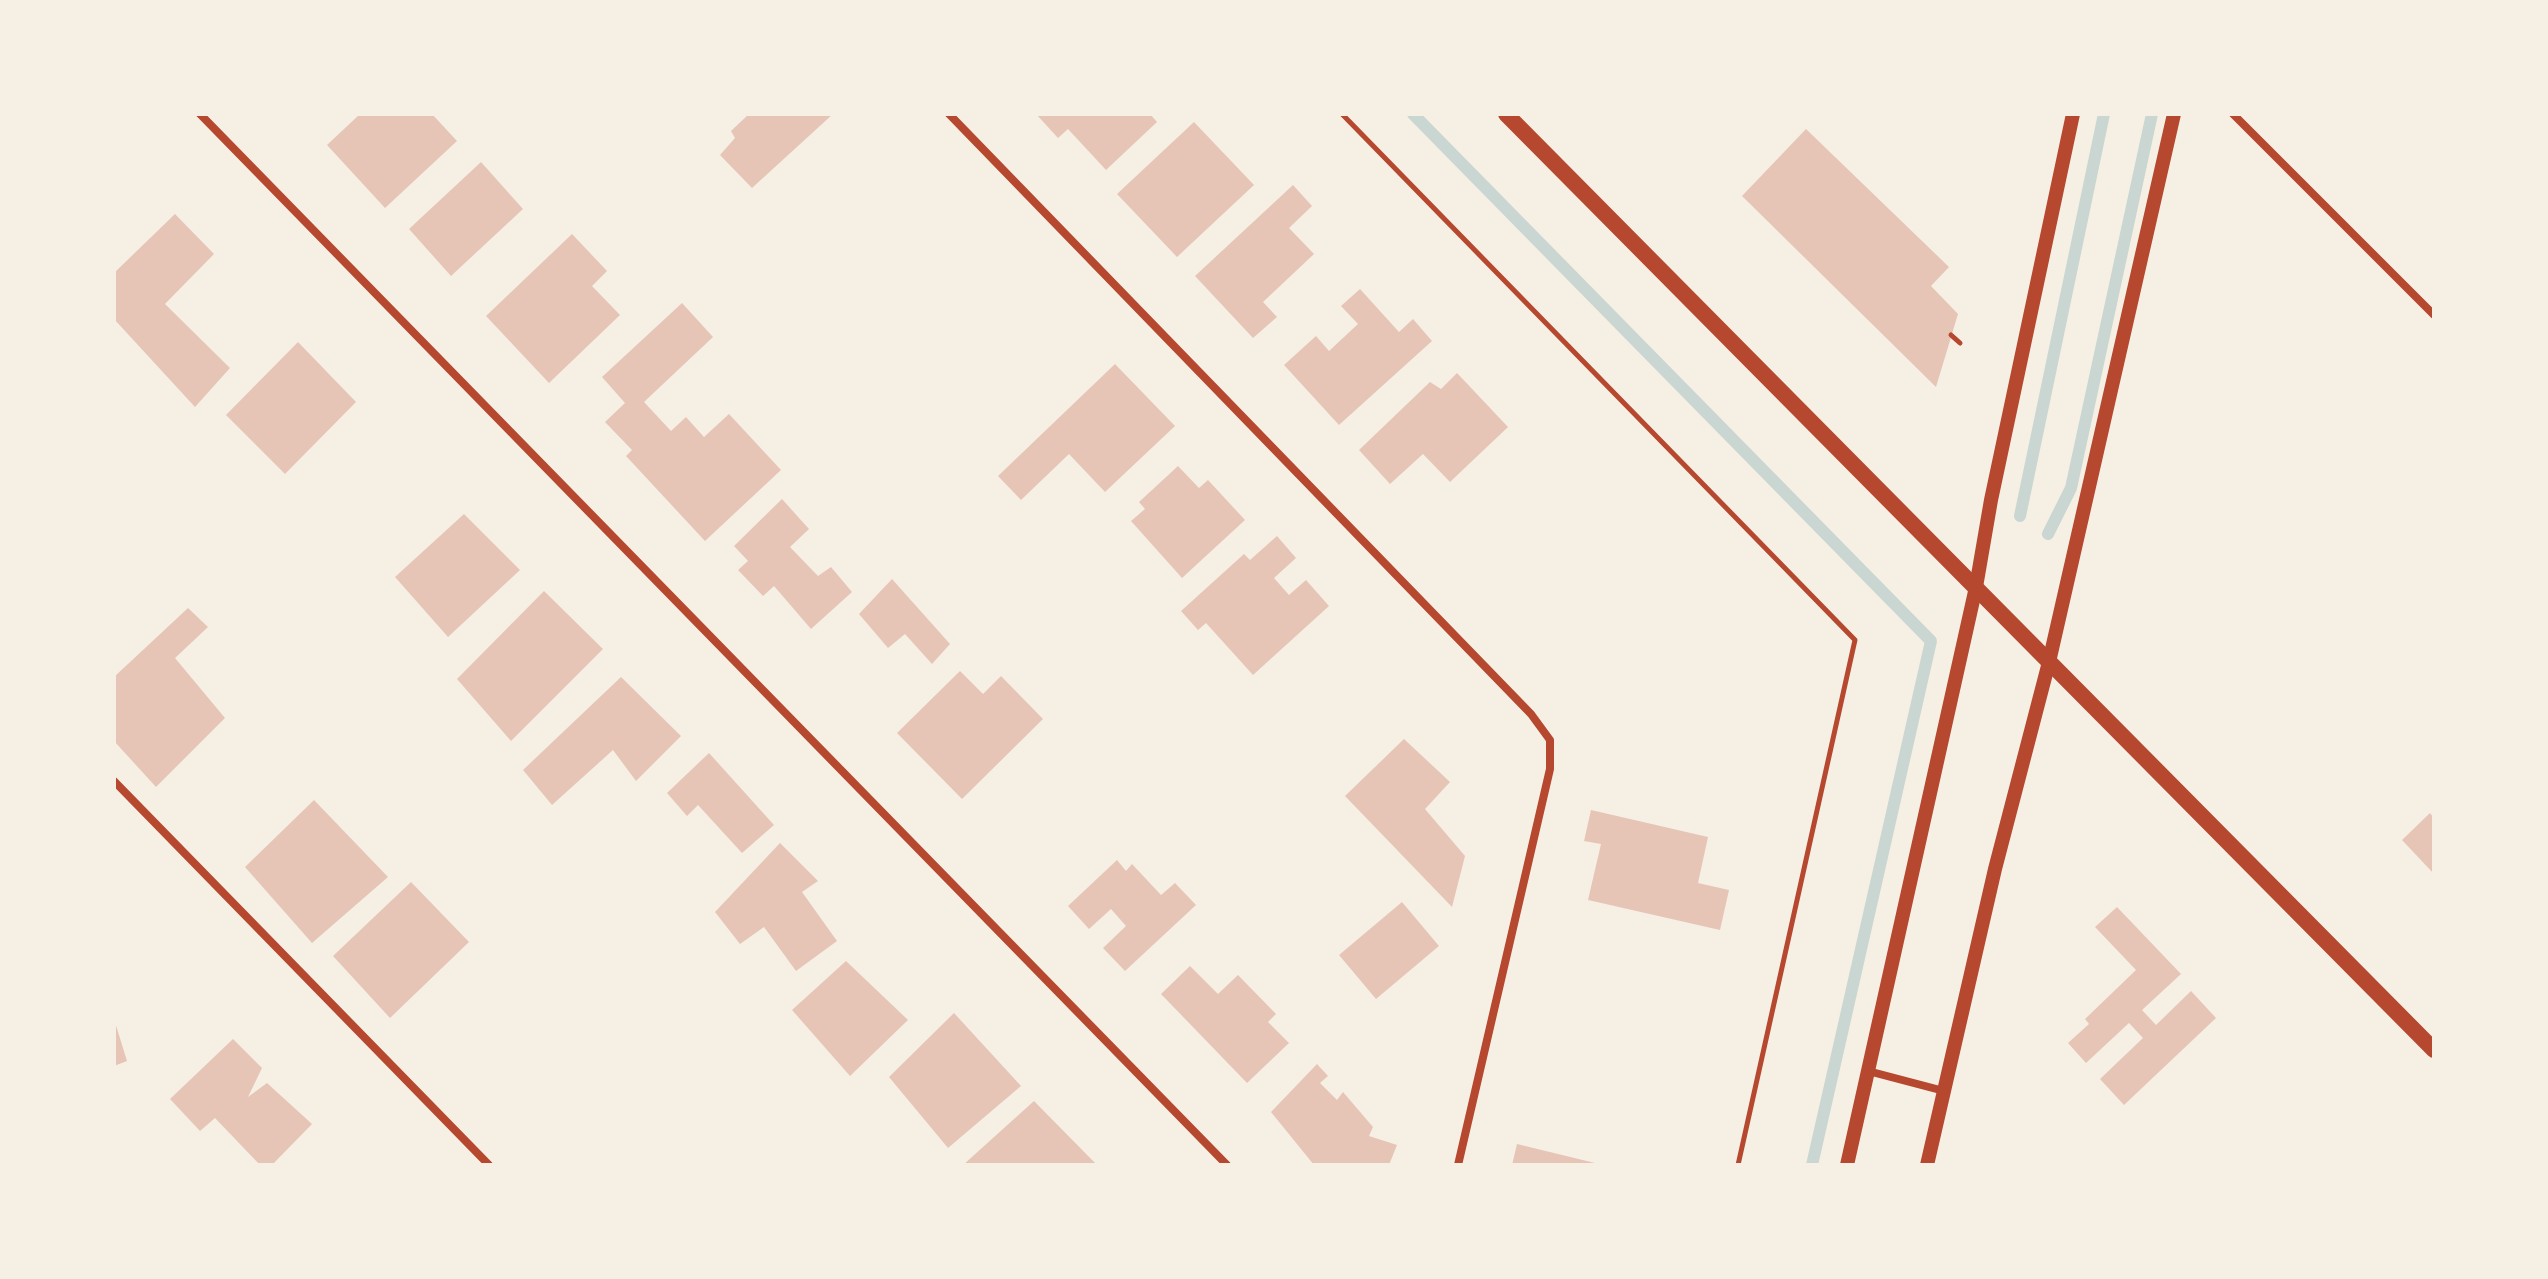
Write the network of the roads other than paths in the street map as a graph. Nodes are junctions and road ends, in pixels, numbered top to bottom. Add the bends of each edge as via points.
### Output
1 (200, 114) edge
2 (949, 114) edge
3 (1506, 114) edge
4 (2073, 114) edge
5 (2174, 114) edge
6 (2233, 114) edge
7 (2434, 315) edge
8 (1976, 587) junction
9 (2049, 662) junction
10 (114, 781) edge
11 (2434, 1050) edge
12 (1868, 1071) junction
13 (1944, 1091) junction
14 (489, 1165) edge
15 (1227, 1165) edge
16 (1458, 1165) edge
17 (1847, 1165) edge
18 (1927, 1165) edge

1 - 15 street
2 - 16 street via 1531,714 1550,740 1550,769
3 - 8 main road
4 - 8 street
5 - 9 street
6 - 7 street
8 - 9 main road
8 - 12 street
9 - 11 main road
9 - 13 street
10 - 14 street
12 - 13 street
12 - 17 street
13 - 18 street

